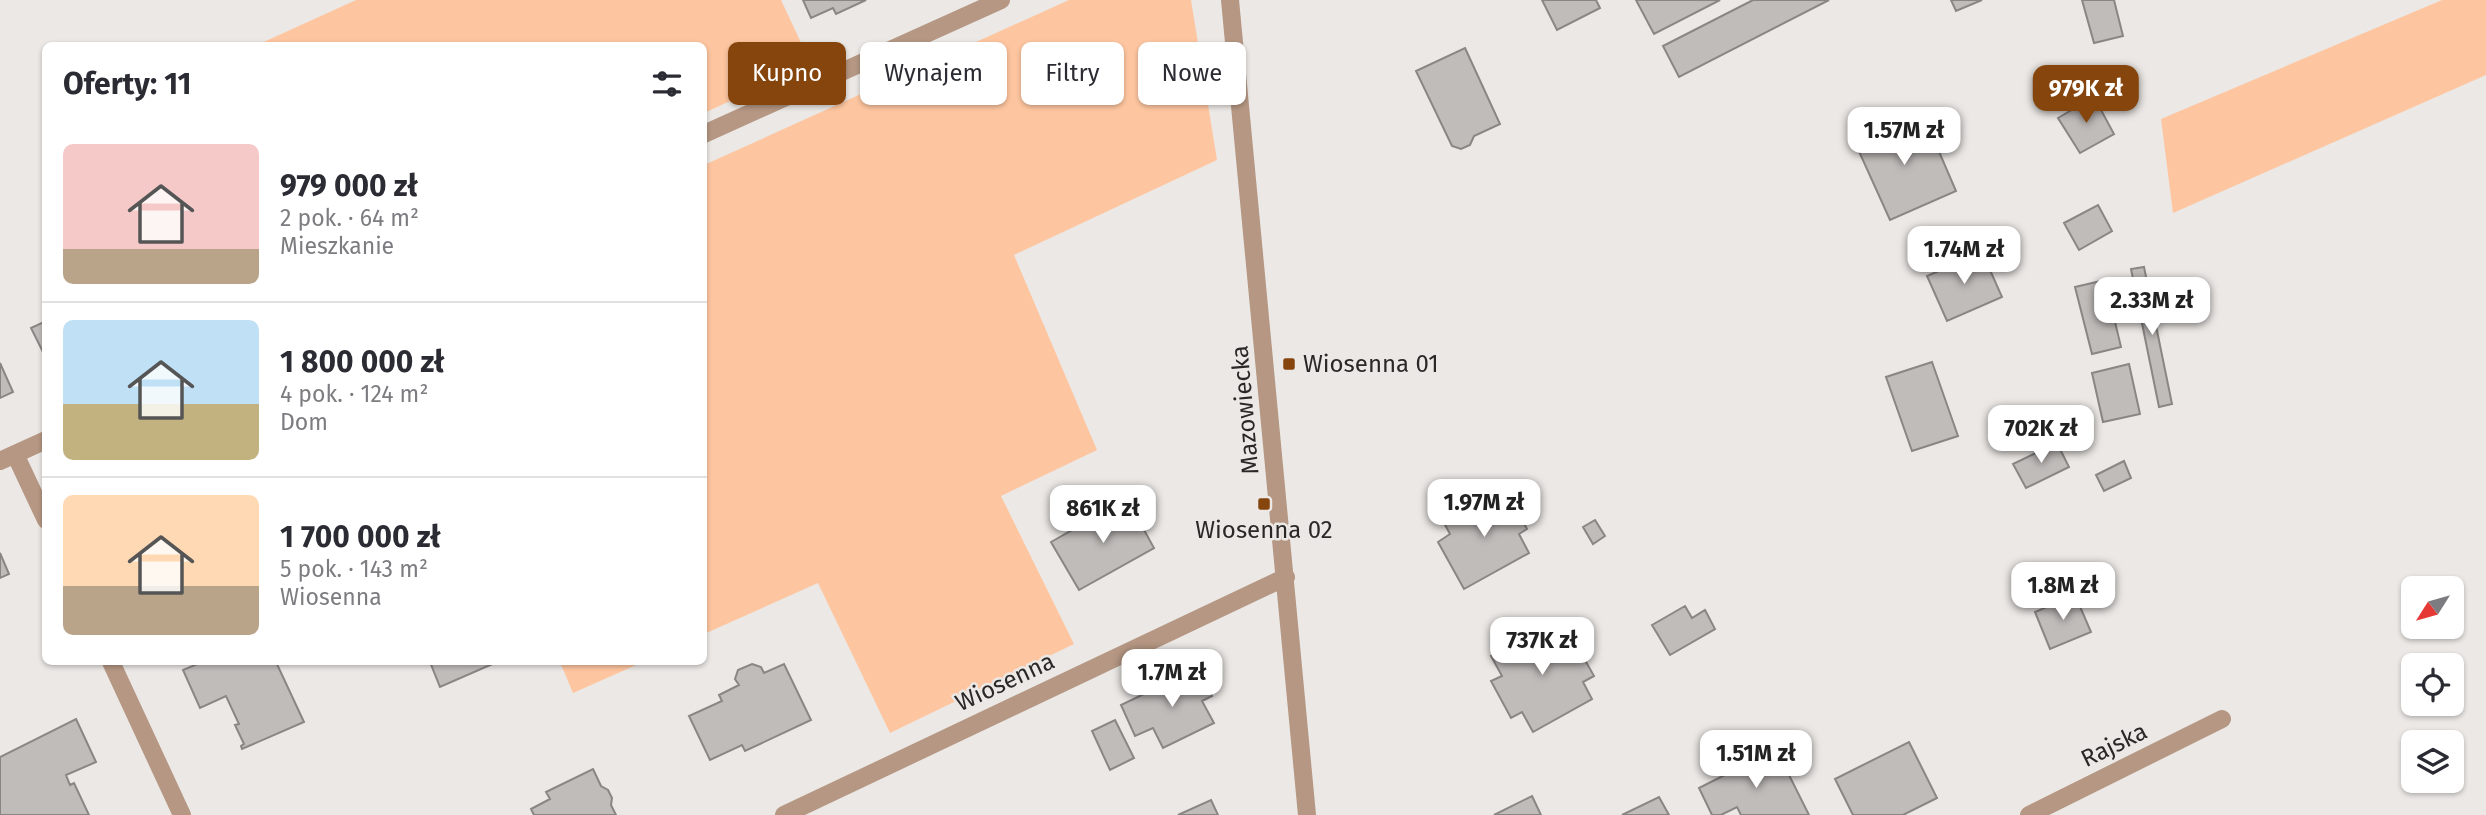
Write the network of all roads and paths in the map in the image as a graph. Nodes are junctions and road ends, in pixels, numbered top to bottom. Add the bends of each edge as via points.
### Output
1 (1002, 0) edge
2 (1230, 0) edge
3 (707, 133) edge
4 (42, 441) edge
5 (7, 457) edge
6 (42, 514) edge
7 (1286, 577) junction
8 (112, 665) edge
9 (2222, 719) dead end
10 (182, 815) edge
11 (784, 815) edge
12 (1307, 815) edge
13 (2028, 815) edge

1 - 3 street
2 - 7 street, Mazowiecka
4 - 5 street
5 - 6 street
7 - 11 street, Wiosenna
7 - 12 street, Mazowiecka
8 - 10 street
9 - 13 street, Rajska

